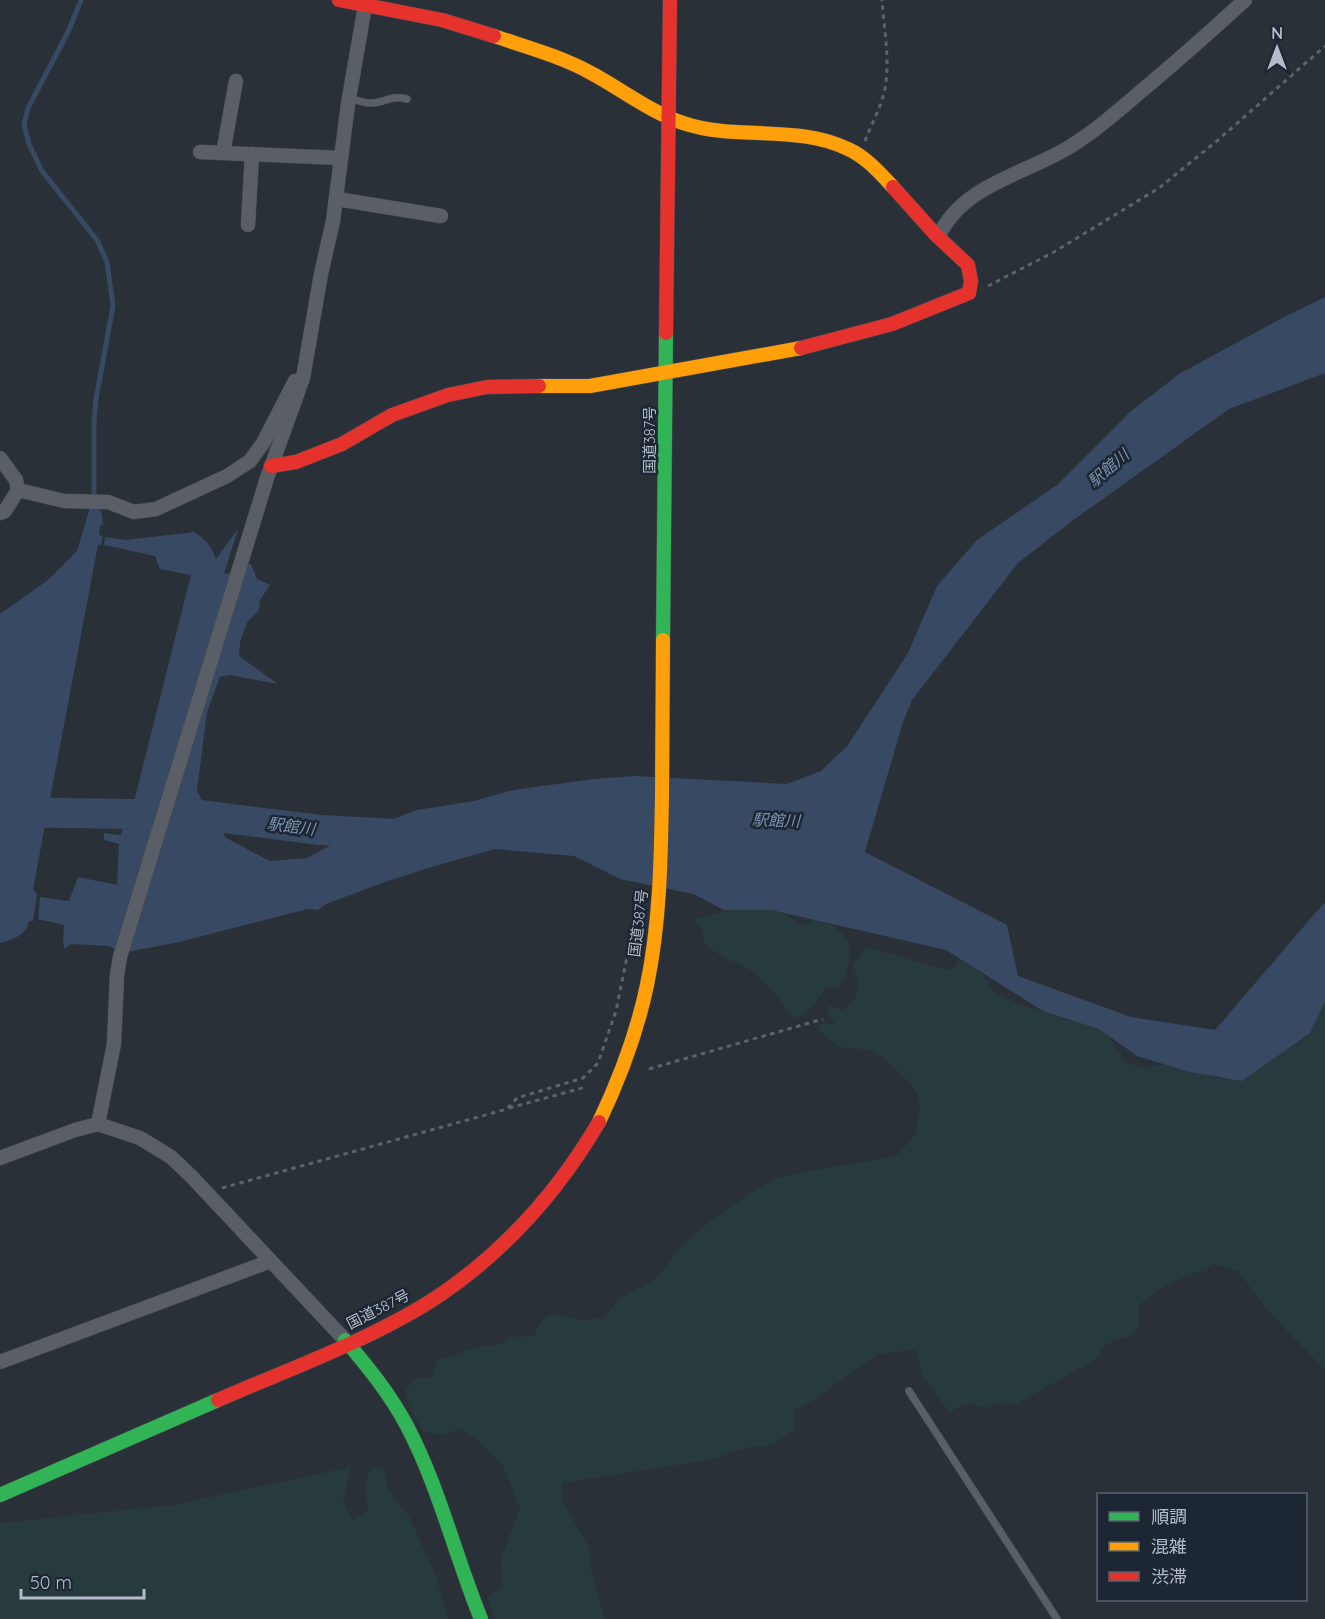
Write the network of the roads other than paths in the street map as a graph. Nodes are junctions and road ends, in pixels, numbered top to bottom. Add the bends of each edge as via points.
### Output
1 (339, 0) edge
2 (670, 0) edge
3 (1245, 0) edge
4 (366, 3) edge
5 (236, 81) dead end
6 (349, 98) junction
7 (406, 99) dead end
8 (668, 115) junction
9 (200, 152) dead end
10 (223, 153) junction
11 (252, 154) junction
12 (342, 158) junction
13 (337, 199) junction
14 (441, 216) dead end
15 (248, 225) dead end
16 (938, 237) junction
17 (307, 360) junction
18 (666, 376) junction
19 (0, 458) edge
20 (269, 472) junction
21 (18, 490) junction
22 (0, 513) edge
23 (98, 1124) junction
24 (0, 1158) edge
25 (270, 1261) junction
26 (346, 1342) junction
27 (0, 1362) edge
28 (909, 1391) dead end
29 (0, 1495) edge
30 (481, 1619) edge
31 (1057, 1619) edge

1 - 4 main road
2 - 8 main road, 国道387号
3 - 16 street via 1113,115 1070,147 971,196 951,216
4 - 6 street
4 - 8 main road via 442,20 548,54
5 - 10 street
6 - 7 lane via 370,104 396,96
6 - 12 street
8 - 16 main road via 710,128 823,141 849,150 908,202
8 - 18 main road, 国道387号
9 - 10 street
10 - 11 street
11 - 12 street
11 - 15 street
12 - 13 street
13 - 14 street
13 - 17 street
16 - 18 main road via 971,269 969,293 892,324 828,342
17 - 20 street
17 - 21 street via 250,461 227,477 177,500 140,512 108,502 64,501
18 - 20 main road via 583,386 487,387 448,395 392,415 342,444
18 - 26 main road, 国道387号 via 663,801 657,914 643,1000 613,1092 557,1183 500,1247 463,1278 409,1313
19 - 21 street via 16,480
20 - 23 street via 120,957 114,1044
21 - 22 street
23 - 24 street
23 - 25 street via 127,1132 171,1157
25 - 26 street
25 - 27 street
26 - 29 main road, 国道387号
26 - 30 main road via 385,1390 408,1427
28 - 31 lane

